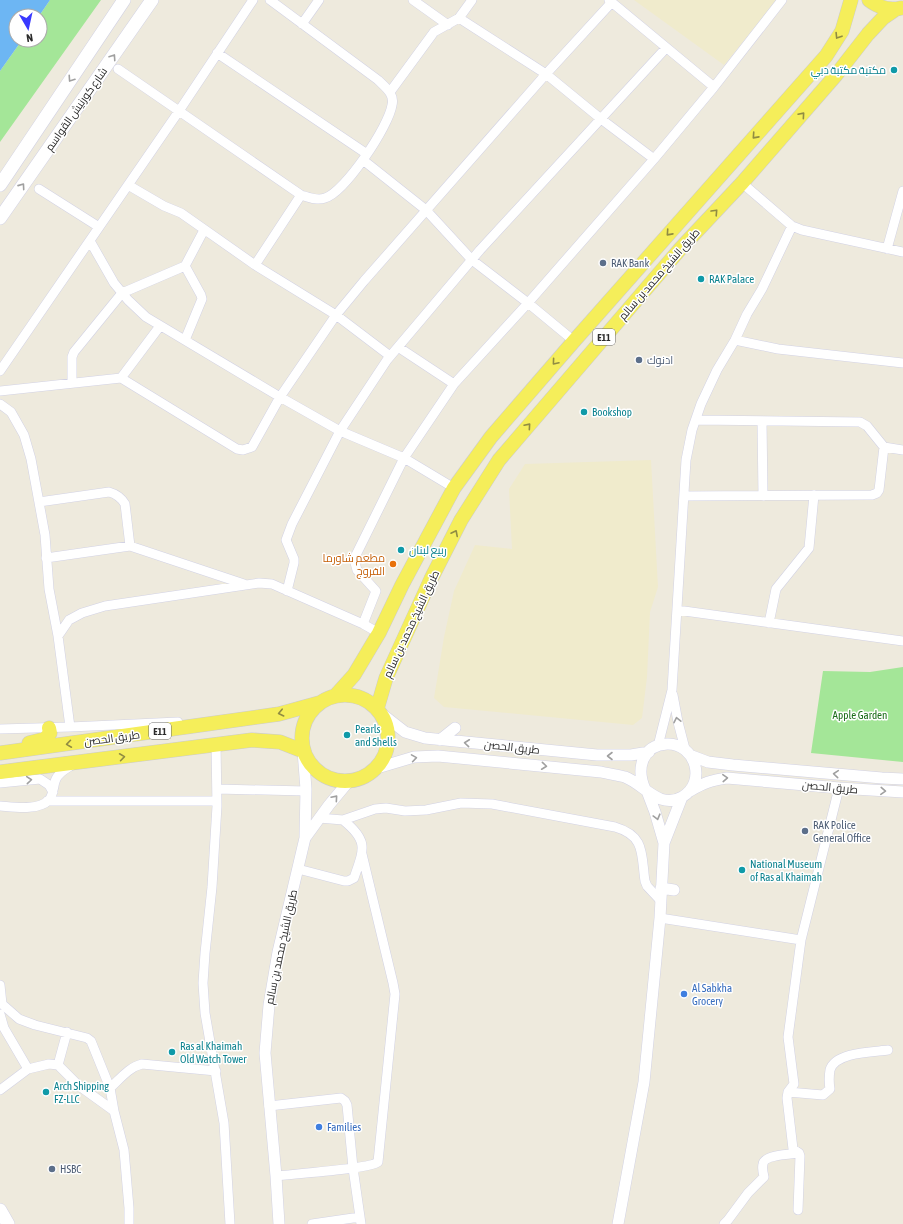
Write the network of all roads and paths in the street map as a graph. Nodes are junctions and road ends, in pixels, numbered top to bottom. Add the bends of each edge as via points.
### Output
1 (124, 0) edge
2 (152, 0) edge
3 (253, 0) edge
4 (270, 0) edge
5 (319, 0) edge
6 (413, 0) edge
7 (472, 0) edge
8 (782, 0) edge
9 (851, 0) edge
10 (869, 0) edge
11 (610, 1) edge
12 (899, 9) edge
13 (459, 18) junction
14 (302, 24) junction
15 (448, 24) junction
16 (666, 48) junction
17 (217, 53) junction
18 (118, 69) dead end
19 (546, 74) junction
20 (714, 87) junction
21 (390, 92) junction
22 (179, 111) junction
23 (601, 119) junction
24 (365, 157) junction
25 (654, 159) junction
26 (742, 183) junction
27 (0, 184) edge
28 (128, 185) junction
29 (39, 189) dead end
30 (903, 191) edge
31 (301, 195) junction
32 (426, 210) junction
33 (0, 218) edge
34 (792, 226) junction
35 (99, 227) junction
36 (204, 230) junction
37 (90, 241) junction
38 (887, 249) junction
39 (903, 252) edge
40 (472, 260) junction
41 (255, 264) junction
42 (185, 266) junction
43 (122, 293) junction
44 (528, 303) junction
45 (336, 315) junction
46 (160, 326) junction
47 (185, 340) junction
48 (735, 340) junction
49 (574, 341) junction
50 (398, 347) junction
51 (390, 356) junction
52 (903, 363) edge
53 (0, 372) edge
54 (121, 378) junction
55 (72, 383) junction
56 (454, 384) junction
57 (0, 391) edge
58 (280, 397) junction
59 (0, 404) edge
60 (696, 420) junction
61 (762, 421) junction
62 (340, 431) junction
63 (884, 448) junction
64 (903, 450) edge
65 (404, 458) junction
66 (454, 488) junction
67 (814, 495) junction
68 (684, 496) junction
69 (763, 496) junction
70 (39, 502) junction
71 (130, 546) junction
72 (46, 558) junction
73 (245, 585) junction
74 (286, 591) junction
75 (677, 610) junction
76 (769, 623) junction
77 (362, 624) junction
78 (379, 633) junction
79 (58, 636) junction
80 (903, 641) edge
81 (672, 690) junction
82 (336, 695) junction
83 (319, 703) junction
84 (380, 712) junction
85 (230, 721) junction
86 (70, 727) junction
87 (49, 728) junction
88 (455, 728) dead end
89 (0, 729) edge
90 (440, 740) junction
91 (216, 744) junction
92 (0, 747) edge
93 (653, 749) junction
94 (303, 751) junction
95 (688, 752) junction
96 (0, 754) edge
97 (75, 763) junction
98 (377, 768) junction
99 (0, 772) edge
100 (903, 779) edge
101 (349, 781) junction
102 (0, 783) edge
103 (839, 788) junction
104 (217, 789) junction
105 (646, 790) junction
106 (306, 791) junction
107 (53, 792) junction
108 (903, 792) edge
109 (685, 794) junction
110 (47, 801) junction
111 (217, 801) junction
112 (0, 806) edge
113 (319, 818) junction
114 (343, 820) junction
115 (305, 838) junction
116 (664, 843) junction
117 (362, 854) junction
118 (298, 869) junction
119 (662, 888) junction
120 (674, 890) dead end
121 (661, 901) junction
122 (660, 918) junction
123 (801, 940) junction
124 (0, 985) edge
125 (1, 1010) edge
126 (67, 1032) junction
127 (888, 1050) dead end
128 (58, 1065) junction
129 (28, 1069) junction
130 (216, 1071) junction
131 (110, 1088) junction
132 (0, 1090) edge
133 (788, 1092) junction
134 (269, 1106) junction
135 (114, 1111) junction
136 (799, 1153) junction
137 (353, 1168) junction
138 (276, 1176) junction
139 (0, 1210) edge
140 (798, 1210) dead end
141 (361, 1220) edge
142 (727, 1223) edge
143 (8, 1224) edge
144 (129, 1224) edge
145 (230, 1224) edge
146 (279, 1224) edge
147 (312, 1224) edge
148 (618, 1224) edge

1 -> 27 main road, شارع كورنيش القواسم
33 -> 2 main road, شارع كورنيش القواسم
3 - 17 street
4 - 14 street
5 - 14 street
6 - 15 street
7 - 13 street
8 - 20 street
9 -> 49 main road, طريق الشيخ محمد بن سالم / E11 via 842,31 826,56
10 - 12 main road via 883,7
11 - 16 street
11 - 19 street
26 -> 12 main road, طريق الشيخ محمد بن سالم / E11 via 836,76 868,34 883,18
13 - 15 street
13 - 19 street
14 - 21 street via 378,80
15 - 21 street via 434,32
16 - 20 street
16 - 23 street
17 - 22 street
17 - 24 street
18 - 22 street
19 - 23 street
19 - 32 street
20 - 25 street
21 - 24 street via 392,105 381,132
22 - 28 street
22 - 31 street
23 - 25 street
23 - 40 street
24 - 31 street via 336,192 324,199
24 - 32 street
25 - 44 street
26 - 34 street
84 -> 26 main road, طريق الشيخ محمد بن سالم / E11 via 386,678 431,579 461,520 499,460 681,248
28 - 35 street
28 - 36 street via 181,213
29 - 35 street
30 - 38 street
31 - 41 street
32 - 40 street
32 - 45 street
34 - 38 street
34 - 48 street
35 - 37 street
36 - 41 street
36 - 42 street
37 - 43 street
37 - 53 street
38 - 39 street
40 - 44 street
40 - 50 street
41 - 45 street
42 - 43 street
42 - 47 street via 202,299
43 - 46 street via 146,317
43 - 55 street via 74,352
44 - 49 street
44 - 56 street
45 - 51 street
45 - 58 street
46 - 47 street
46 - 54 street
47 - 58 street
48 - 52 street via 778,349
48 - 60 street via 717,370
49 -> 66 main road, طريق الشيخ محمد بن سالم / E11 via 491,437
50 - 51 street
50 - 56 street
51 - 62 street
54 - 55 street
54 - 58 street via 237,449 243,450 252,447
55 - 57 street
56 - 65 street
58 - 62 street
59 - 70 street via 10,412 24,435
60 - 61 street
60 - 68 street via 686,460
61 - 63 street via 860,422 867,426
61 - 69 street
62 - 65 street
62 - 74 street via 286,540 294,559
63 - 64 street
63 - 67 street via 877,493
65 - 66 street
65 - 77 street via 354,559 357,570 376,591
66 - 78 main road, طريق الشيخ محمد بن سالم / E11
67 - 69 street
67 - 76 street via 809,548 776,589
68 - 69 street
68 - 75 street
70 - 71 street via 109,492 116,494 125,504
70 - 72 street
71 - 72 street
71 - 73 street
72 - 79 street
73 - 74 street via 272,584
73 - 79 street via 105,606 69,620
74 - 77 street
75 - 76 street
75 - 81 street
76 - 80 street
77 - 78 street
78 - 82 main road, طريق الشيخ محمد بن سالم / E11 via 354,675
79 - 86 street
81 - 93 street
95 -> 81 street via 678,722
82 - 83 main road
82 - 84 main road via 358,696
83 -> 85 main road, طريق الحصن / E11 via 279,714
83 - 94 main road via 309,713 303,725
84 - 90 street, طريق الحصن via 404,732
84 - 98 main road via 387,728 388,742
85 - 86 street
85 -> 96 main road, طريق الحصن / E11
86 - 87 street
87 - 89 street
87 - 92 main road via 50,734 45,739
88 - 90 street
93 -> 90 street, طريق الحصن via 631,755 609,756
91 - 94 main road, طريق الحصن / E11 via 252,740 280,742
97 -> 91 main road, طريق الحصن / E11
91 - 104 street
93 - 95 street via 667,744 677,745
93 - 105 street via 643,760 640,770
94 - 101 main road via 316,771 337,781
94 - 106 street, طريق الشيخ محمد بن سالم
100 -> 95 street, طريق الحصن via 708,762
95 - 109 street via 696,765 697,774 694,784
97 - 99 main road, طريق الحصن / E11
97 - 107 street via 56,778
98 - 101 main road
98 -> 105 street, طريق الحصن via 414,757 438,756 601,772 625,777
113 -> 101 street, طريق الشيخ محمد بن سالم
102 -> 107 street via 40,779 49,784
103 -> 108 street, طريق الحصن
109 -> 103 street, طريق الحصن via 704,783 727,778
103 - 123 street
104 - 106 street
104 - 111 street
105 - 109 street via 663,800 673,800
105 -> 116 street
106 - 115 street, طريق الشيخ محمد بن سالم
107 - 110 street
109 - 116 street
110 - 111 street
110 - 112 street via 35,806
111 - 130 street via 203,983 205,1013
113 - 114 street
113 - 115 street, طريق الشيخ محمد بن سالم
114 - 117 street via 360,837
114 - 121 street via 376,809 424,810 475,802 623,829 640,845 645,881
115 - 118 street, طريق الشيخ محمد بن سالم
116 - 119 street
117 - 118 street via 354,878 348,881
117 - 137 street via 395,994 378,1162
118 - 134 street, طريق الشيخ محمد بن سالم via 278,952 269,1005 265,1053
119 - 120 street
119 - 121 street
121 - 122 street
122 - 123 street
122 - 148 street via 644,1082
123 - 133 street via 788,1037 794,1084
124 - 125 street
125 - 126 street via 35,1025
125 - 129 street via 4,1028
126 - 128 street
126 - 131 street via 91,1041
127 - 133 street via 847,1056 834,1062 830,1070 830,1089 823,1095
128 - 129 street via 49,1064
128 - 135 street
129 - 132 street
130 - 131 street via 142,1064 129,1070
130 - 145 street via 224,1123
131 - 135 street
133 - 136 street via 793,1149
134 - 137 street via 341,1098 347,1105
134 - 138 street, طريق الشيخ محمد بن سالم
135 - 144 street via 124,1150
136 - 140 street
136 - 142 street via 765,1160 764,1177
137 - 138 street
137 - 141 street
138 - 146 street, طريق الشيخ محمد بن سالم
139 - 143 main road
141 - 147 street

